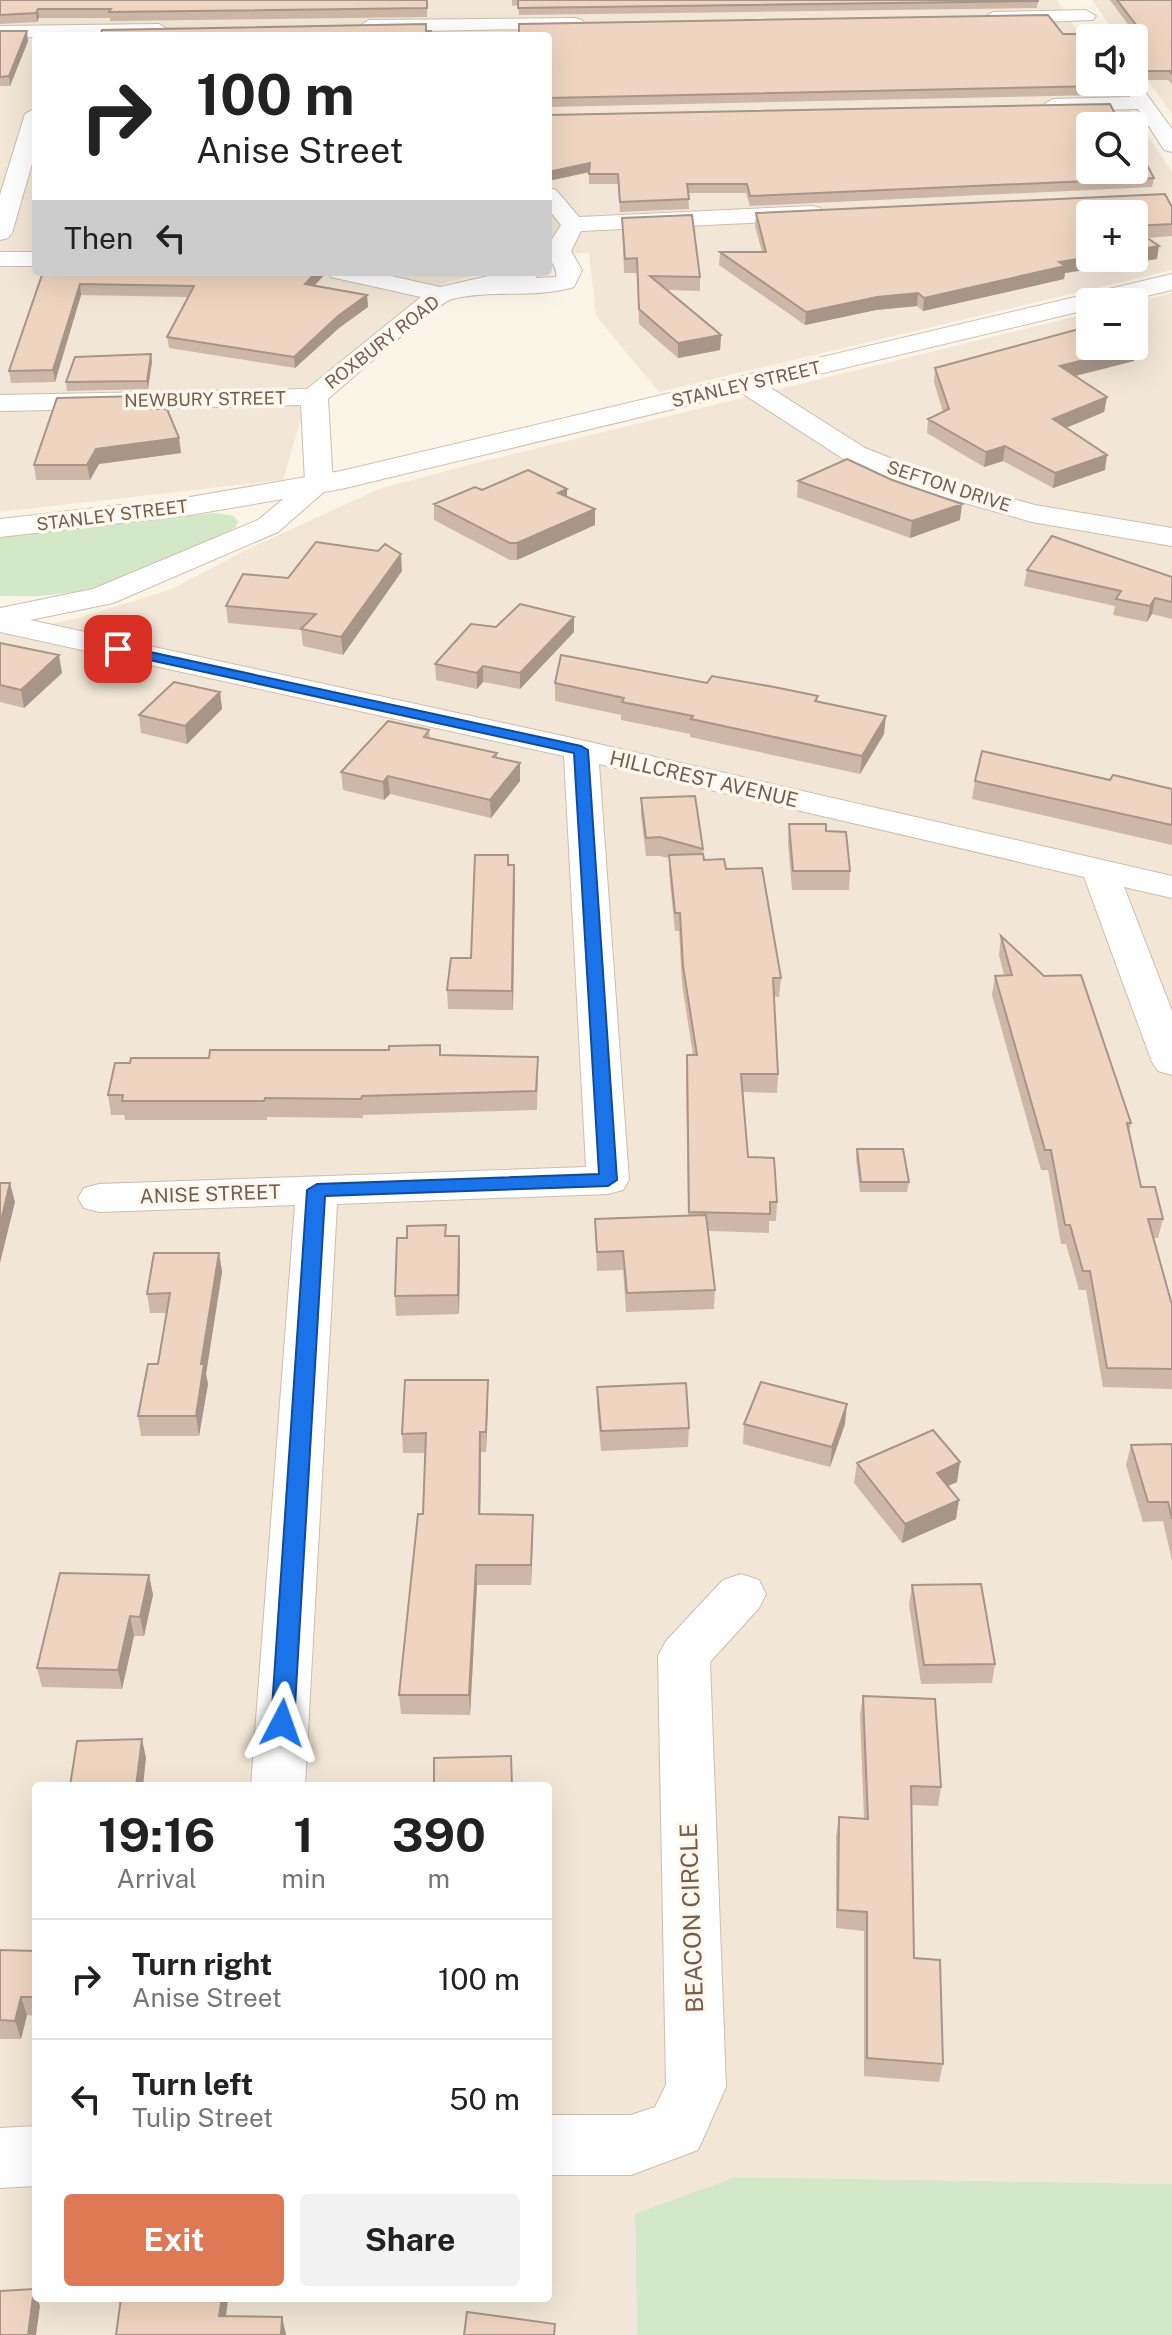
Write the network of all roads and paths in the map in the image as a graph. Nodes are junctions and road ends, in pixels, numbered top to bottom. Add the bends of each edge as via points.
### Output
1 (471, 0) edge
2 (1085, 14) edge
3 (976, 18) edge
4 (599, 23) edge
5 (348, 27) edge
6 (176, 29) edge
7 (474, 30) edge
8 (0, 32) edge
9 (32, 32) edge
10 (94, 32) edge
11 (1139, 96) edge
12 (1144, 103) junction
13 (1034, 106) edge
14 (1172, 145) edge
15 (30, 146) edge
16 (552, 200) edge
17 (841, 212) edge
18 (573, 224) junction
19 (0, 233) edge
20 (553, 257) edge
21 (0, 259) edge
22 (32, 259) edge
23 (358, 276) edge
24 (518, 276) edge
25 (1172, 282) edge
26 (492, 285) junction
27 (440, 294) junction
28 (746, 384) junction
29 (314, 397) junction
30 (0, 403) edge
31 (319, 484) junction
32 (0, 528) edge
33 (1172, 537) edge
34 (0, 620) edge
35 (581, 750) junction
36 (1099, 870) junction
37 (1172, 887) edge
38 (1172, 1062) edge
39 (317, 1190) junction
40 (99, 1198) dead end
41 (741, 1594) dead end
42 (278, 1782) edge
43 (552, 2145) edge
44 (32, 2156) edge
45 (0, 2158) edge

1 - 7 street
2 - 3 street
4 - 7 street
5 - 7 street
6 - 10 street
8 - 9 street
11 - 12 street
12 - 13 street
12 - 14 street
15 - 19 street
16 - 18 street
17 - 18 street
18 - 20 street, ROXBURY ROAD
20 - 26 street, ROXBURY ROAD via 568,261 565,282
21 - 22 street
23 - 27 street
24 - 26 street, ROXBURY ROAD
25 - 28 main road, STANLEY STREET
26 - 27 street, ROXBURY ROAD
27 - 29 street, ROXBURY ROAD
28 - 31 main road, STANLEY STREET
28 - 33 street, SEFTON DRIVE via 855,454 936,486 1032,513
29 - 30 street, NEWBURY STREET
29 - 31 street, ROXBURY ROAD
31 - 32 main road, STANLEY STREET via 161,510
31 - 34 street, STANLEY STREET via 268,526 116,590
34 - 35 street, HILLCREST AVENUE
35 - 36 street, HILLCREST AVENUE
35 - 39 street, ANISE STREET via 608,1180
36 - 37 street, HILLCREST AVENUE
36 - 38 street
39 - 40 street, ANISE STREET
39 - 42 street
41 - 43 street, BEACON CIRCLE via 684,1656 696,2087 676,2129 631,2145
44 - 45 street

